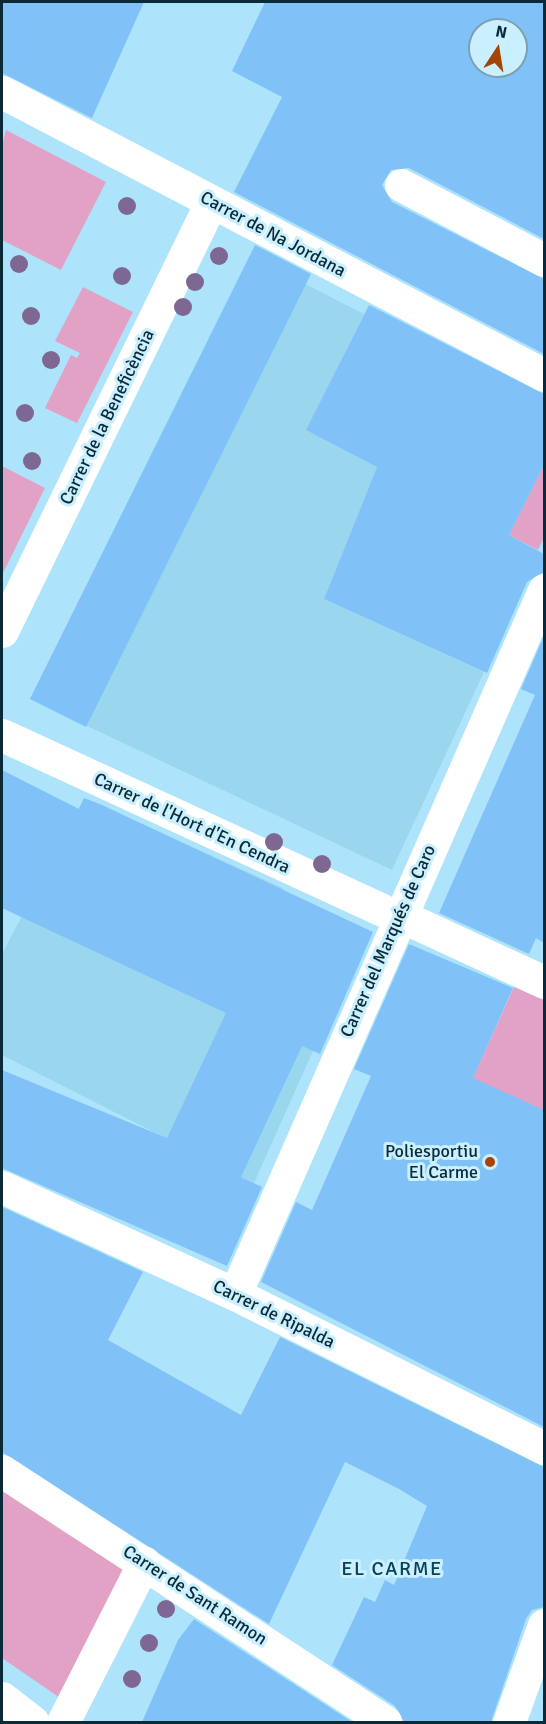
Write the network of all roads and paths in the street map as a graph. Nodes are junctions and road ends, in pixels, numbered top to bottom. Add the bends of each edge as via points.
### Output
1 (2, 92) edge
2 (401, 185) dead end
3 (211, 202) junction
4 (544, 260) edge
5 (544, 375) edge
6 (544, 590) edge
7 (2, 632) edge
8 (2, 735) edge
9 (390, 913) junction
10 (544, 982) edge
11 (2, 1187) edge
12 (235, 1294) junction
13 (544, 1448) edge
14 (2, 1471) edge
15 (144, 1562) junction
16 (544, 1625) edge
17 (2, 1698) edge
18 (514, 1721) edge
19 (33, 1722) edge
20 (63, 1722) edge
21 (385, 1722) edge

1 - 3 street, Carrer de Na Jordana
2 - 4 street
3 - 5 street, Carrer de Na Jordana
3 - 7 street, Carrer de la Beneficència
6 - 9 street, Carrer del Marqués de Caro
8 - 9 street, Carrer de l'Hort d'En Cendra
9 - 10 street, Carrer de l'Hort d'En Cendra
9 - 12 street, Carrer del Marqués de Caro
11 - 12 street, Carrer de Ripalda
12 - 13 street, Carrer de Ripalda
14 - 15 street, Carrer de Sant Ramon
15 - 20 street
15 - 21 street, Carrer de Sant Ramon
16 - 18 street
17 - 19 street

